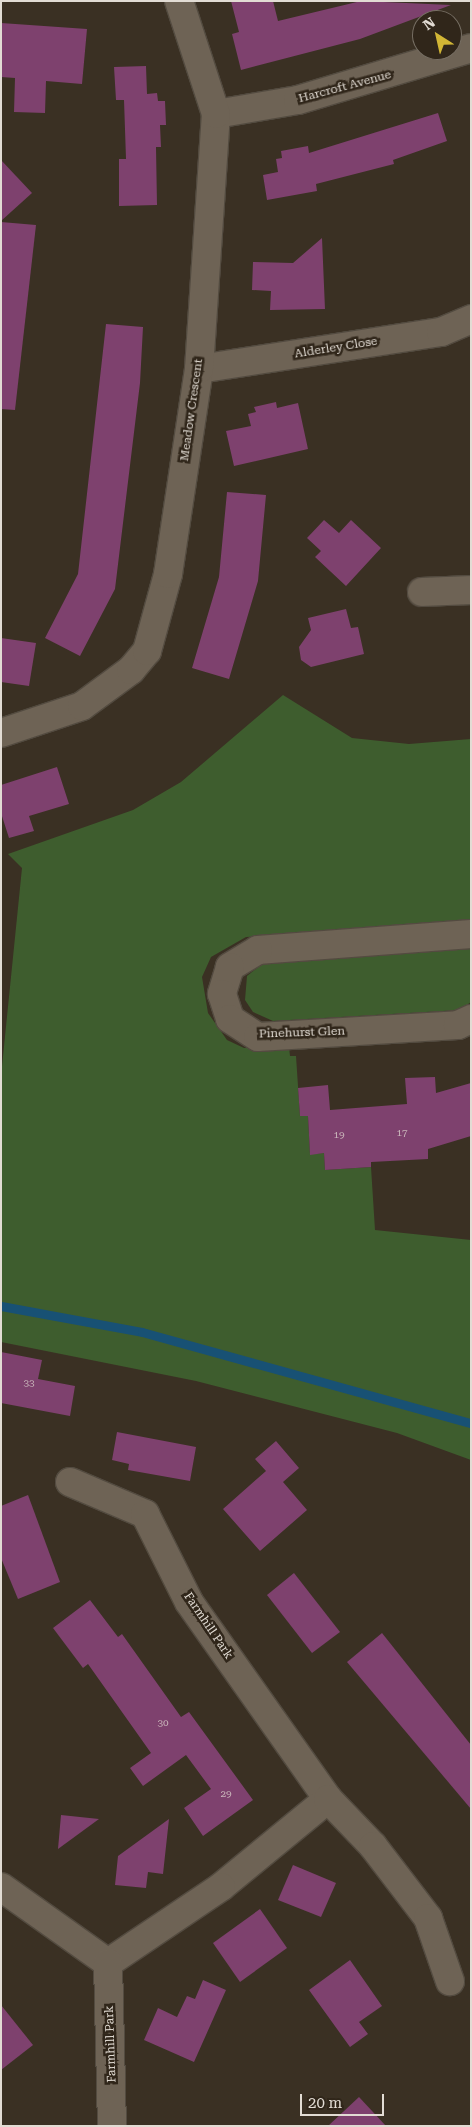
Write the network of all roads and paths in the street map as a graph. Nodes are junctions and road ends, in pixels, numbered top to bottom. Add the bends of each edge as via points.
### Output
1 (179, 1) edge
2 (471, 48) edge
3 (216, 114) junction
4 (471, 319) edge
5 (199, 369) junction
6 (471, 590) edge
7 (422, 592) dead end
8 (1, 733) edge
9 (471, 934) edge
10 (471, 1019) edge
11 (70, 1482) dead end
12 (328, 1799) junction
13 (1, 1887) edge
14 (108, 1963) junction
15 (450, 1980) dead end
16 (112, 2126) edge

1 - 3 street, Meadow Crescent
2 - 3 street, Harcroft Avenue via 316,95
3 - 5 street, Meadow Crescent
4 - 5 street, Alderley Close via 441,332
5 - 8 street, Meadow Crescent via 168,574 147,651 131,670 82,706
6 - 7 street
9 - 10 street, Pinehurst Glen via 258,950 230,967 222,994 230,1019 258,1037 458,1025
11 - 12 street, Farmhill Park via 145,1514 189,1602
12 - 14 street via 221,1887
12 - 15 street, Farmhill Park via 372,1846 428,1918
13 - 14 street
14 - 16 street, Farmhill Park

